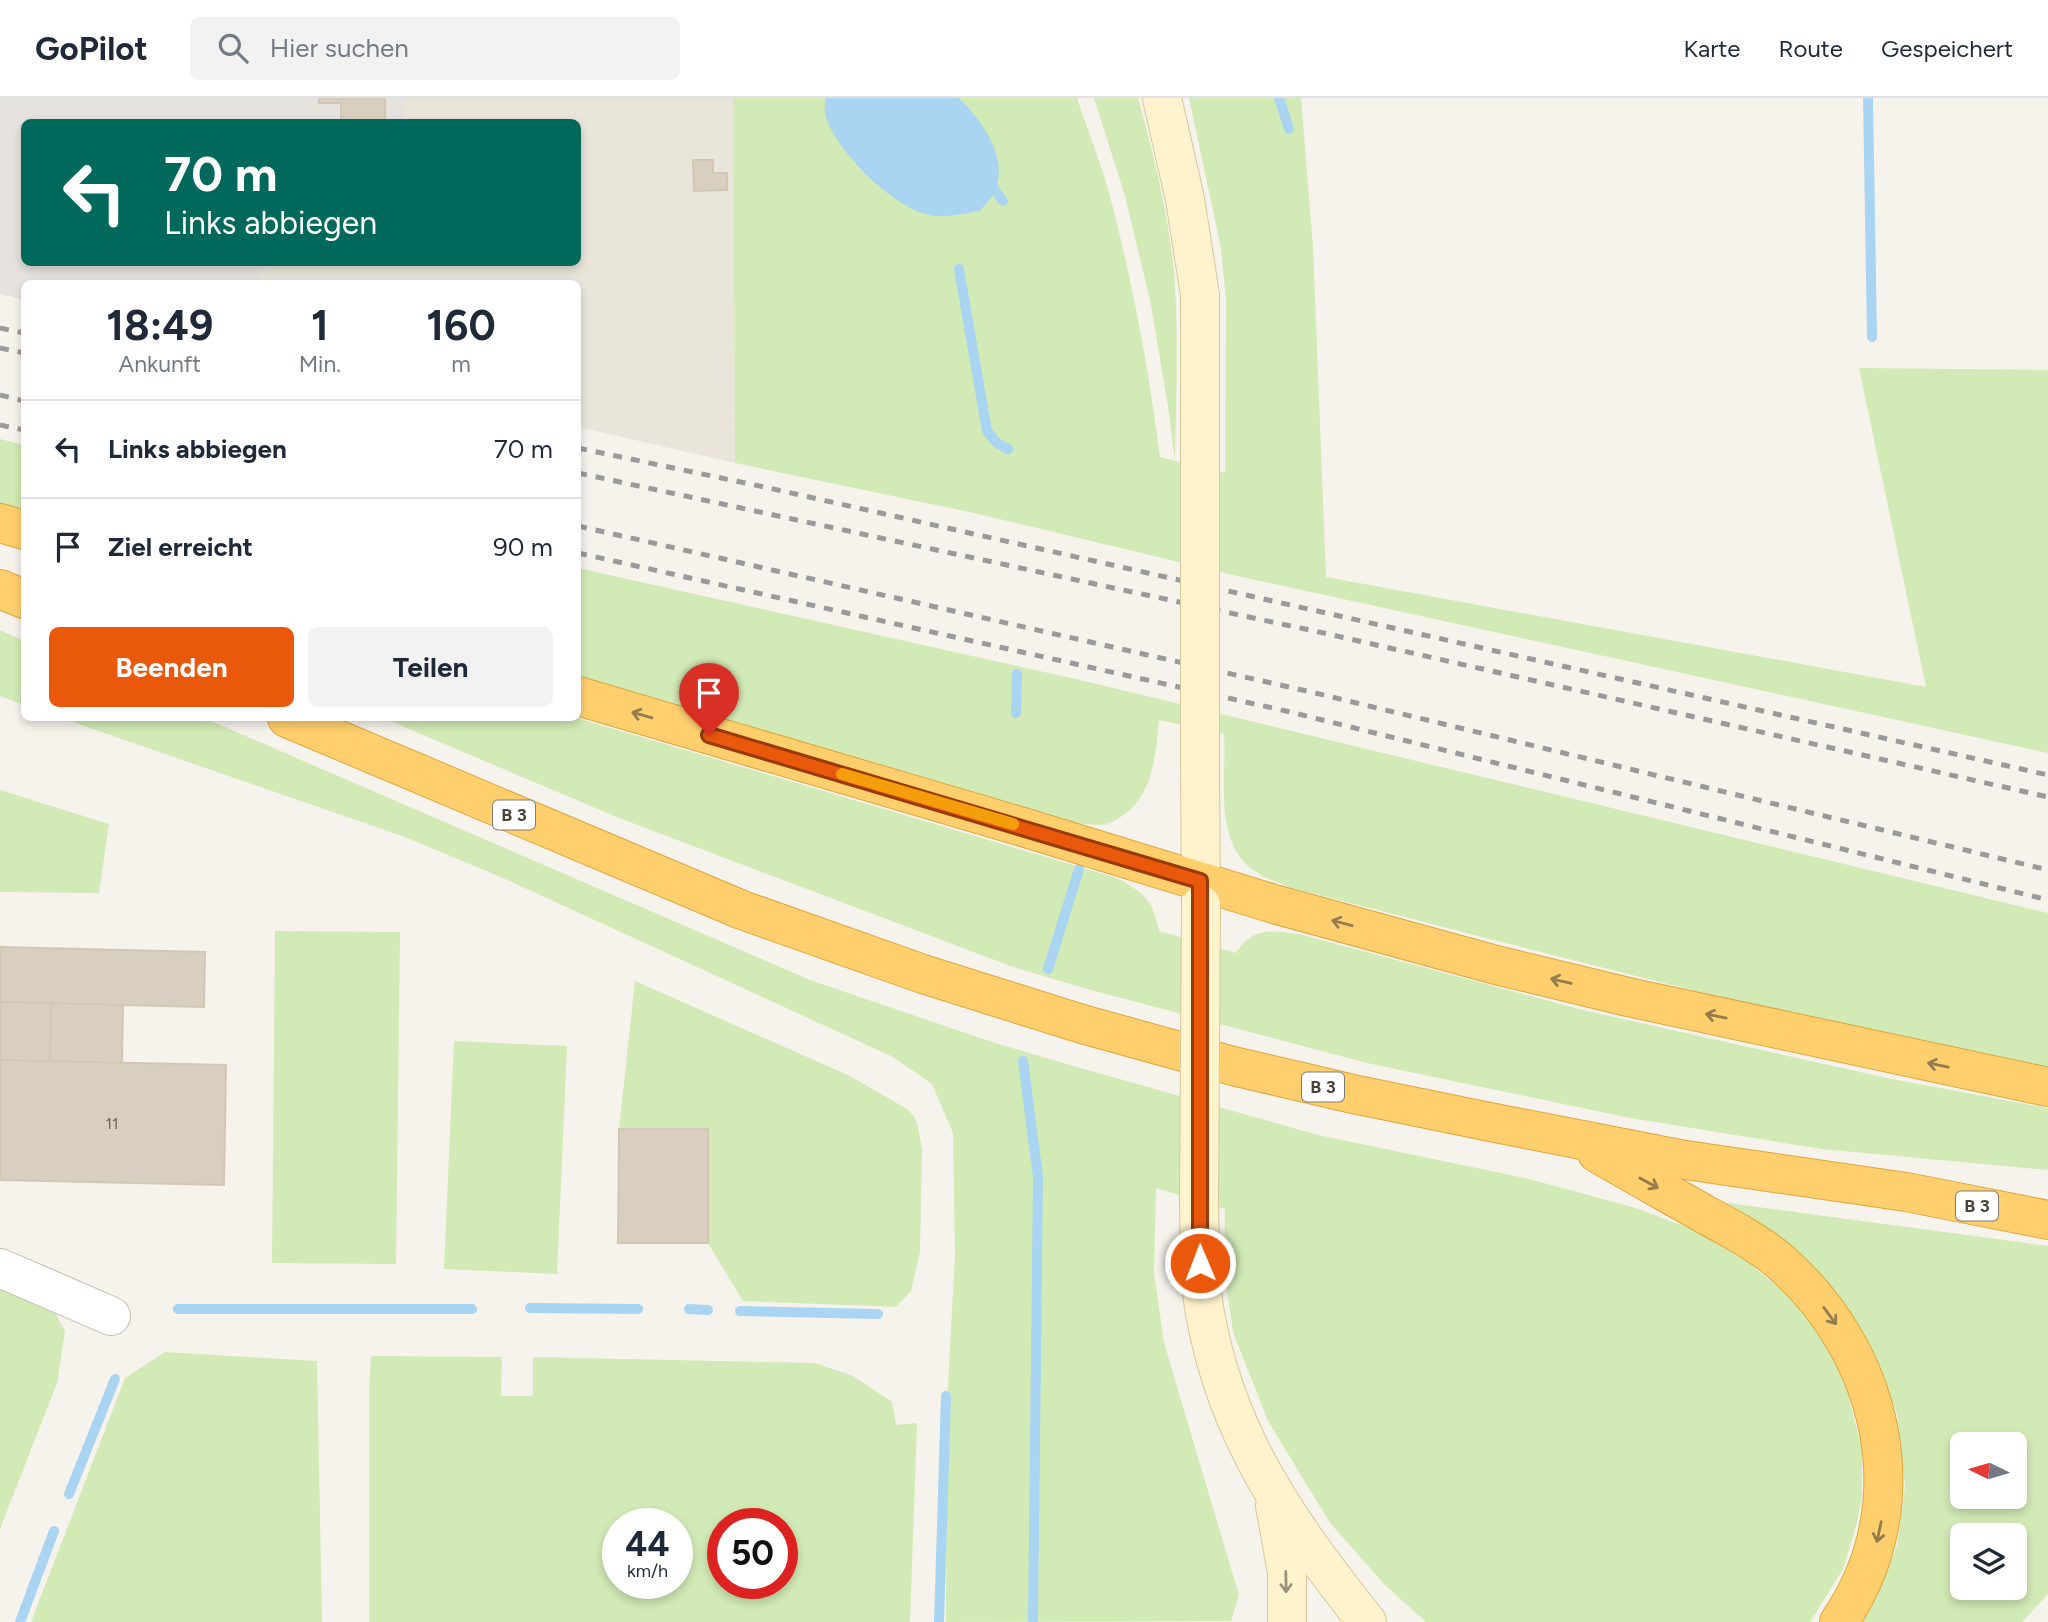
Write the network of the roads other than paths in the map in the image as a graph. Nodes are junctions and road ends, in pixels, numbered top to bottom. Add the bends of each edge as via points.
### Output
1 (1162, 98) edge
2 (0, 523) edge
3 (21, 529) edge
4 (0, 589) edge
5 (21, 598) edge
6 (581, 697) edge
7 (294, 721) edge
8 (1200, 893) junction
9 (2048, 1087) edge
10 (1568, 1137) junction
11 (1906, 1192) junction
12 (2048, 1198) edge
13 (2048, 1220) edge
14 (0, 1268) edge
15 (111, 1316) dead end
16 (1273, 1494) junction
17 (1287, 1622) edge
18 (1367, 1622) edge
19 (1839, 1622) edge

1 - 8 main road, bridge via 1185,198 1200,295
2 - 3 highway
4 - 5 highway
8 -> 6 highway
7 - 10 highway, B 3 via 743,909 1004,1000 1233,1066
9 -> 8 highway via 1628,997 1274,904
8 - 16 main road, bridge via 1202,1287 1216,1361 1240,1430
10 - 11 highway, B 3 via 1679,1159
10 -> 19 highway via 1775,1257 1814,1294 1844,1335 1864,1376 1878,1421 1882,1476 1881,1522 1873,1557
11 - 12 highway, B 3
11 - 13 highway, B 3
14 - 15 street
16 -> 17 main road via 1286,1572
16 - 18 main road

